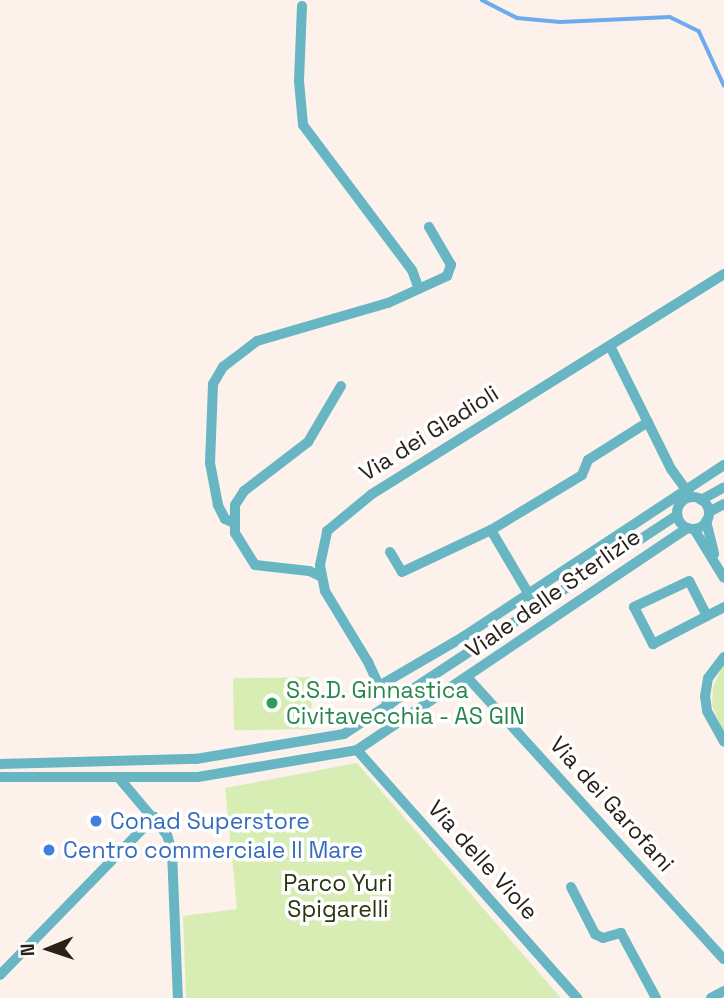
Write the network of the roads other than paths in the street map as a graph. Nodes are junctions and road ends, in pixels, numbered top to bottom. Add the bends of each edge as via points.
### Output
1 (302, 6) dead end
2 (429, 227) dead end
3 (724, 274) edge
4 (419, 289) junction
5 (610, 346) junction
6 (341, 386) dead end
7 (648, 422) junction
8 (724, 466) edge
9 (724, 487) edge
10 (685, 499) junction
11 (724, 504) edge
12 (708, 517) junction
13 (234, 523) junction
14 (690, 529) junction
15 (491, 530) junction
16 (390, 552) dead end
17 (715, 560) junction
18 (322, 577) junction
19 (724, 578) edge
20 (528, 593) junction
21 (536, 607) junction
22 (724, 607) edge
23 (707, 616) junction
24 (724, 657) edge
25 (468, 678) junction
26 (379, 686) junction
27 (389, 707) junction
28 (724, 742) edge
29 (357, 750) junction
30 (0, 764) edge
31 (0, 777) edge
32 (119, 778) junction
33 (154, 817) junction
34 (571, 887) dead end
35 (724, 959) edge
36 (0, 975) edge
37 (724, 991) edge
38 (178, 998) edge
39 (577, 998) edge
40 (656, 998) edge
41 (710, 998) edge

1 - 4 street via 299,81 303,125 412,270
2 - 4 street via 451,272
3 - 5 street, Via dei Gladioli
4 - 13 street via 388,303 257,341 223,367 213,384 210,463 218,505 225,519
5 - 7 street
5 - 18 street, Via dei Gladioli via 343,513 321,545
6 - 13 street via 308,442 244,491 234,505
7 - 10 street
7 - 15 street via 589,460 582,475
8 - 10 street, Viale delle Sterlizie
9 - 10 street, Viale delle Sterlizie
10 - 12 street
10 - 14 street
10 - 20 street, Viale delle Sterlizie
10 - 21 street, Viale delle Sterlizie
11 - 12 street
12 - 14 street, Viale delle Sterlizie
12 - 17 street
13 - 18 street via 235,533 256,565 309,571
14 - 17 street
14 - 25 street, Viale delle Sterlizie
15 - 16 street via 402,572
15 - 20 street
17 - 19 street
18 - 26 street, Via dei Gladioli via 337,617
20 - 21 street
20 - 26 street, Viale delle Sterlizie
21 - 27 street, Viale delle Sterlizie
22 - 23 street
23 - 23 street via 653,644 634,607 689,581
24 - 28 street via 708,678 705,696 712,724
25 - 29 street, Viale delle Sterlizie
25 - 35 street, Via dei Garofani
26 - 27 street, Via dei Gladioli
27 - 30 street, Viale delle Sterlizie via 344,733 240,753
29 - 32 street, Viale delle Sterlizie via 198,777
29 - 39 street, Via delle Viole
31 - 32 street, Viale delle Sterlizie
32 - 33 street
33 - 36 street
33 - 38 street via 173,851
34 - 40 street via 595,934 603,938 621,933
37 - 41 street

